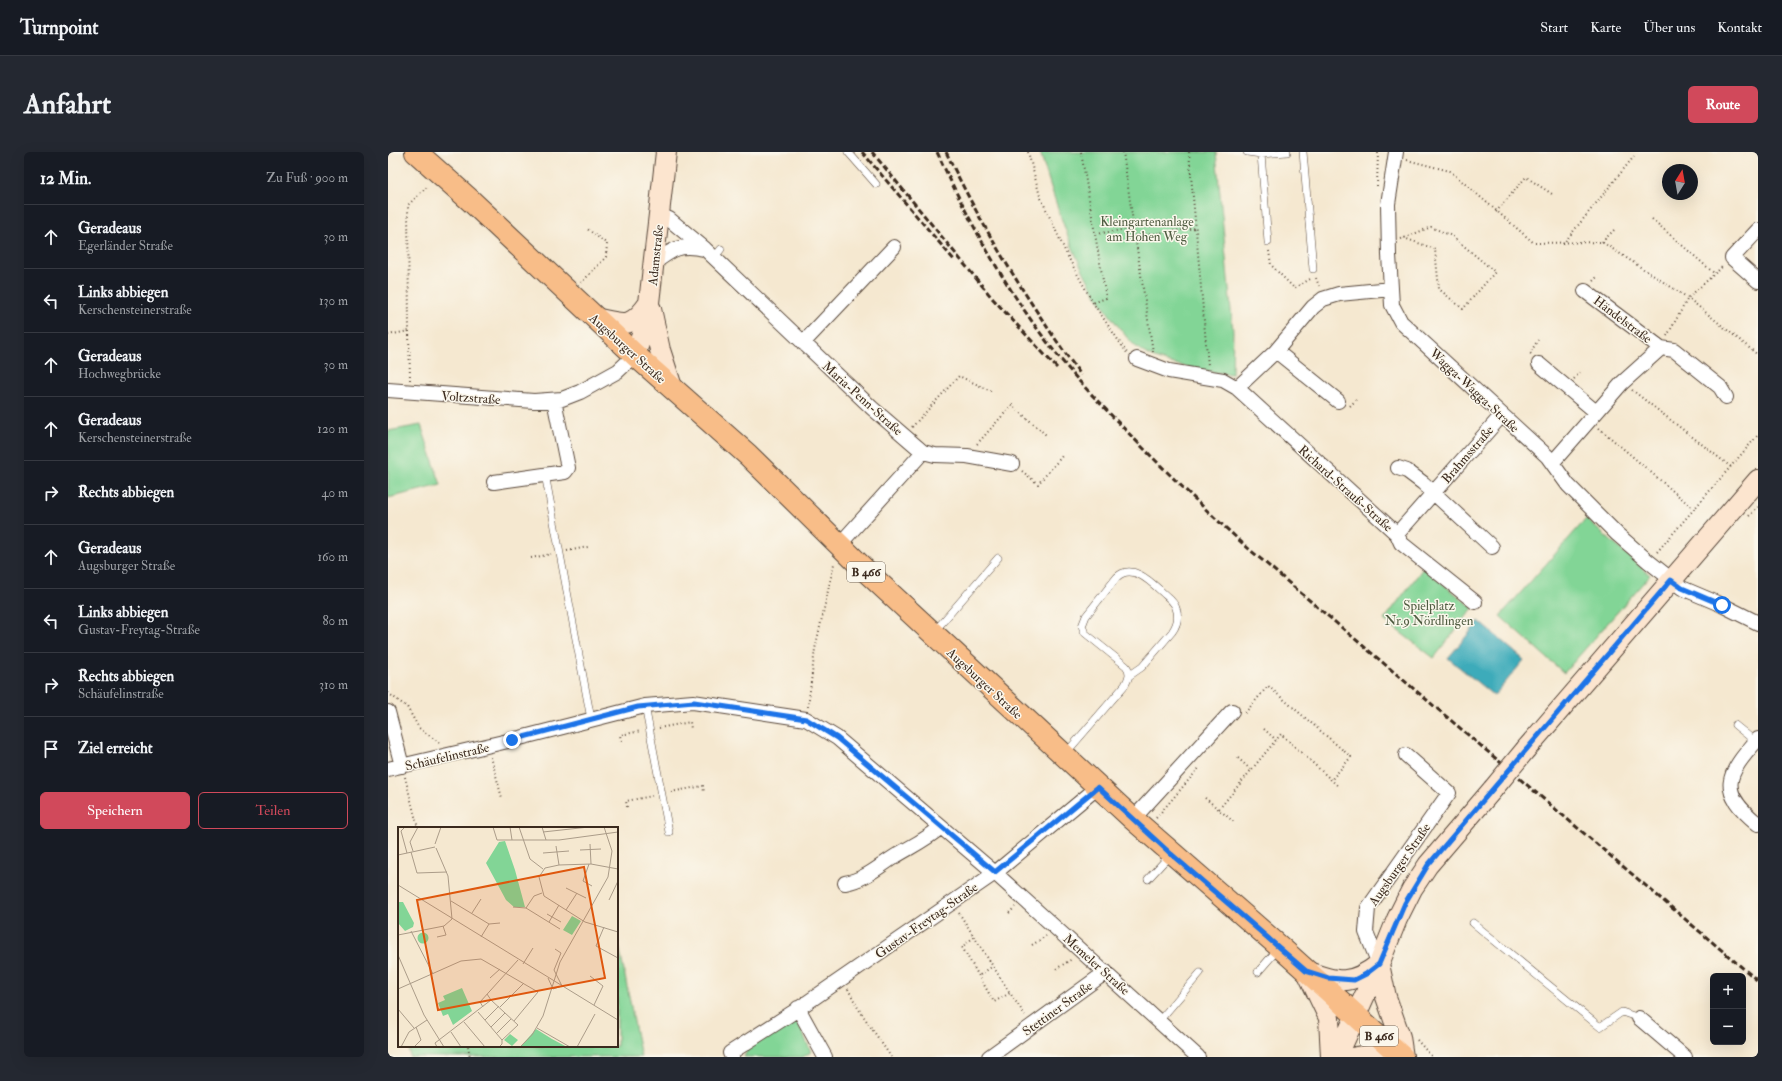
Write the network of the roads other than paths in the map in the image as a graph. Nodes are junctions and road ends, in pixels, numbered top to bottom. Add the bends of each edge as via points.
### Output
1 (666, 152) edge
2 (848, 152) edge
3 (1247, 152) edge
4 (1287, 152) edge
5 (1303, 152) edge
6 (1261, 154) junction
7 (1395, 155) edge
8 (428, 165) edge
9 (876, 184) dead end
10 (659, 215) junction
11 (1758, 230) edge
12 (1268, 242) road end
13 (894, 247) dead end
14 (713, 252) junction
15 (654, 263) junction
16 (1313, 270) dead end
17 (1758, 281) edge
18 (1391, 289) junction
19 (1585, 291) dead end
20 (649, 303) junction
21 (595, 318) junction
22 (803, 343) junction
23 (1661, 348) junction
24 (1276, 351) junction
25 (635, 355) junction
26 (1137, 359) road end
27 (1539, 364) dead end
28 (672, 386) junction
29 (1237, 388) junction
30 (388, 390) edge
31 (1726, 397) dead end
32 (554, 400) junction
33 (1338, 401) dead end
34 (1502, 415) junction
35 (1593, 416) junction
36 (923, 452) junction
37 (1553, 462) junction
38 (1012, 464) road end
39 (1398, 468) dead end
40 (545, 474) junction
41 (1758, 480) edge
42 (494, 482) dead end
43 (1433, 493) junction
44 (1397, 534) junction
45 (839, 545) junction
46 (1492, 547) dead end
47 (998, 558) dead end
48 (1671, 580) junction
49 (1475, 602) dead end
50 (1758, 623) edge
51 (933, 634) junction
52 (1129, 676) junction
53 (645, 706) junction
54 (388, 712) edge
55 (1238, 713) road end
56 (591, 719) junction
57 (1735, 725) dead end
58 (1757, 740) edge
59 (1406, 754) dead end
60 (1064, 755) junction
61 (402, 766) junction
62 (388, 769) edge
63 (1098, 787) junction
64 (1758, 824) edge
65 (1139, 825) junction
66 (940, 827) junction
67 (670, 832) dead end
68 (1171, 854) junction
69 (995, 872) junction
70 (1148, 879) dead end
71 (845, 883) dead end
72 (1473, 923) dead end
73 (1280, 947) junction
74 (1379, 964) junction
75 (1306, 971) junction
76 (1106, 972) junction
77 (1258, 972) dead end
78 (1200, 973) dead end
79 (802, 1005) junction
80 (1355, 1016) junction
81 (1639, 1018) joint
82 (1160, 1021) junction
83 (732, 1057) edge
84 (825, 1057) edge
85 (989, 1057) edge
86 (1198, 1057) edge
87 (1331, 1057) edge
88 (1337, 1057) edge
89 (1356, 1057) edge
90 (1399, 1057) edge
91 (1403, 1057) edge
92 (1685, 1057) edge

1 - 10 street, Adamstraße / B 466
2 - 9 lane
3 - 6 lane
4 - 6 lane
5 - 16 lane
6 - 12 lane
7 - 18 street, Wagga-Wagga-Straße via 1388,204
8 - 21 main road, Augsburger Straße
10 - 14 street, Maria-Penn-Straße via 669,219
10 - 15 street, Adamstraße / B 466
11 - 17 street via 1732,258
13 - 22 street
14 - 15 street via 690,246 678,248
14 - 22 street, Maria-Penn-Straße
15 - 20 street, Adamstraße / B 466
18 - 24 street via 1339,294 1323,299 1313,307
18 - 34 street, Wagga-Wagga-Straße via 1392,305 1401,322
19 - 23 street, Händelstraße
20 - 21 street via 641,315 629,323
20 - 25 street, Adamstraße / B 466 via 646,323
20 - 28 street, B 466
21 - 25 main road, Augsburger Straße
22 - 36 street, Maria-Penn-Straße
23 - 31 street, Händelstraße via 1674,350 1720,386
23 - 35 street, Händelstraße via 1622,383
24 - 29 street
24 - 33 street
25 - 28 main road, Augsburger Straße / B 466
25 - 32 street, Voltzstraße via 622,368 602,380 580,392
26 - 29 street, Richard-Strauß-Straße via 1169,371 1223,380
27 - 35 street
28 - 45 main road, Augsburger Straße / B 466 via 748,455
29 - 44 street, Richard-Strauß-Straße
30 - 32 street, Voltzstraße via 534,401
32 - 40 street via 568,468 565,472
34 - 37 street, Wagga-Wagga-Straße
34 - 43 street, Brahmsstraße
35 - 37 street, Händelstraße
36 - 38 street
36 - 45 street
37 - 48 street, Wagga-Wagga-Straße via 1568,485 1618,534
39 - 43 street, Brahmsstraße via 1407,471 1420,486
40 - 42 street
40 - 56 lane
41 - 48 street
43 - 44 street, Brahmsstraße
43 - 46 street, Brahmsstraße
44 - 49 street, Richard-Strauß-Straße via 1401,543
45 - 51 main road, Augsburger Straße / B 466
47 - 51 lane
48 - 50 street, Wagga-Wagga-Straße via 1682,588
48 - 74 street, bridge via 1420,876 1397,919
51 - 60 main road, Augsburger Straße / B 466
52 - 52 lane via 1142,667 1172,632 1178,614 1174,603 1153,584 1138,574 1128,572 1120,574 1086,616 1082,626 1085,633 1126,666
52 - 60 lane via 1125,685
53 - 56 street, Schäufelinstraße
53 - 66 street, Schäufelinstraße via 694,702 806,719 837,738
53 - 67 lane
54 - 61 street
55 - 65 street
56 - 61 street, Schäufelinstraße
57 - 58 lane
58 - 64 street via 1740,760 1731,778 1730,793 1736,803
59 - 74 street, Augsburger Straße via 1449,793 1368,908 1366,932
60 - 63 main road, Augsburger Straße / B 466
61 - 62 street, Schäufelinstraße
63 - 65 main road, Augsburger Straße / B 466
63 - 69 street, Gustav-Freytag-Straße
65 - 68 main road, Augsburger Straße / B 466
66 - 69 street, Schäufelinstraße
66 - 71 street via 927,839 894,856 856,882
68 - 70 lane
68 - 73 main road, Augsburger Straße / B 466
69 - 76 street, Memeler Straße
69 - 79 street, Gustav-Freytag-Straße
72 - 81 lane via 1600,1027 1622,1012
73 - 75 main road, Augsburger Straße / B 466
73 - 77 lane
74 - 75 street via 1360,977 1350,980 1328,978
74 - 80 street
74 - 91 street via 1386,997 1400,1036
75 - 80 main road, Augsburger Straße / B 466
75 - 87 street via 1329,1018
76 - 82 street, Memeler Straße
76 - 85 street, Stettiner Straße
78 - 82 lane
79 - 83 street, Gustav-Freytag-Straße via 730,1053
79 - 84 street
80 - 88 street
80 - 91 main road, Augsburger Straße / B 466
81 - 92 street
82 - 86 street, Memeler Straße
89 - 90 street via 1374,1054

